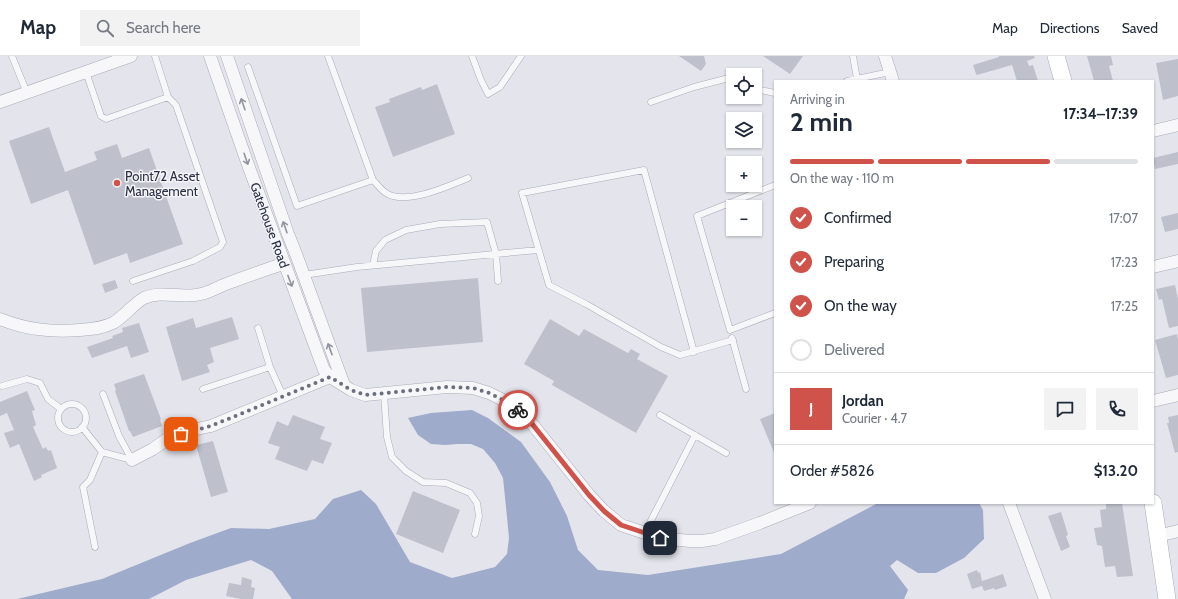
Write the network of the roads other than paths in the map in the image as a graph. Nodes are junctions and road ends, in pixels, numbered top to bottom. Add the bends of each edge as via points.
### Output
1 (12, 56) edge
2 (131, 56) edge
3 (155, 56) edge
4 (210, 56) edge
5 (227, 56) edge
6 (328, 56) edge
7 (472, 56) edge
8 (522, 56) edge
9 (853, 56) edge
10 (886, 56) edge
11 (1056, 56) edge
12 (248, 67) dead end
13 (86, 72) junction
14 (891, 76) edge
15 (726, 79) edge
16 (858, 79) junction
17 (852, 80) edge
18 (1063, 80) edge
19 (762, 90) edge
20 (27, 93) junction
21 (774, 93) edge
22 (168, 97) junction
23 (0, 102) edge
24 (651, 102) dead end
25 (1178, 125) edge
26 (1154, 131) edge
27 (468, 178) dead end
28 (373, 180) junction
29 (774, 185) edge
30 (538, 250) junction
31 (496, 254) junction
32 (1178, 260) edge
33 (284, 264) junction
34 (373, 265) junction
35 (1154, 267) edge
36 (304, 275) junction
37 (133, 281) dead end
38 (498, 281) dead end
39 (774, 313) edge
40 (0, 319) edge
41 (258, 328) dead end
42 (730, 330) junction
43 (733, 340) junction
44 (694, 352) junction
45 (270, 367) junction
46 (330, 377) junction
47 (2, 386) dead end
48 (344, 386) junction
49 (203, 389) dead end
50 (746, 389) dead end
51 (103, 394) dead end
52 (384, 394) junction
53 (1178, 395) edge
54 (283, 396) junction
55 (1154, 401) edge
56 (61, 409) junction
57 (660, 415) dead end
58 (82, 427) junction
59 (695, 435) junction
60 (102, 452) junction
61 (726, 453) dead end
62 (132, 460) junction
63 (807, 504) edge
64 (1009, 504) edge
65 (1152, 504) edge
66 (1178, 531) edge
67 (475, 534) dead end
68 (644, 534) junction
69 (1158, 536) junction
70 (95, 547) dead end
71 (1045, 599) edge
72 (1167, 599) edge

1 - 20 lane
2 - 13 street
3 - 22 lane
4 -> 33 street, Gatehouse Road
36 -> 5 street, Gatehouse Road
6 - 28 lane
7 - 8 lane via 488,94 500,87
9 - 16 lane
10 - 14 street
11 - 18 street
12 - 28 lane via 297,206
13 - 20 street
13 - 22 lane via 101,116 106,119
14 - 16 lane
15 - 24 lane
16 - 17 lane
19 - 21 lane
20 - 23 street
22 - 37 lane via 176,105 223,242 220,247 193,261
25 - 26 street
27 - 28 lane via 422,195 409,197 386,193
29 - 42 lane via 697,216
30 - 31 lane
30 - 44 lane via 549,285 661,347 680,355
30 - 44 lane via 522,193 644,170
31 - 34 lane
31 - 34 lane via 487,222 440,224 406,230 384,240 376,251
31 - 38 lane
32 - 35 street
33 - 40 street via 201,294 166,294 143,298 115,322 94,328 41,330
33 -> 46 street, Gatehouse Road via 324,370
34 - 36 lane
48 -> 36 street, Gatehouse Road
39 - 42 lane
41 - 45 lane
42 - 43 lane
43 - 44 lane
43 - 50 lane
45 - 49 lane
45 - 54 lane
46 - 48 street, Gatehouse Road
46 - 54 street
47 - 56 lane via 27,379 40,383 48,399
48 - 52 street, Gatehouse Road via 365,395
51 - 62 lane via 119,436
52 - 67 lane via 387,437 392,457 406,471 423,482 446,483 470,493 477,503 479,516
52 - 68 street, Gatehouse Road via 441,388 473,388 507,402 525,415 604,511 621,525
53 - 55 street
54 - 62 street via 211,426 170,437
56 - 58 lane via 58,419 62,428 74,432
56 - 58 lane via 67,404 80,406 86,419
57 - 59 lane
58 - 60 lane
59 - 61 lane
59 - 68 lane
60 - 62 lane
60 - 70 lane via 90,480 83,487
63 - 68 street, Gatehouse Road via 731,534 702,541 676,540
64 - 71 street
65 - 69 street
66 - 69 street
69 - 72 street

